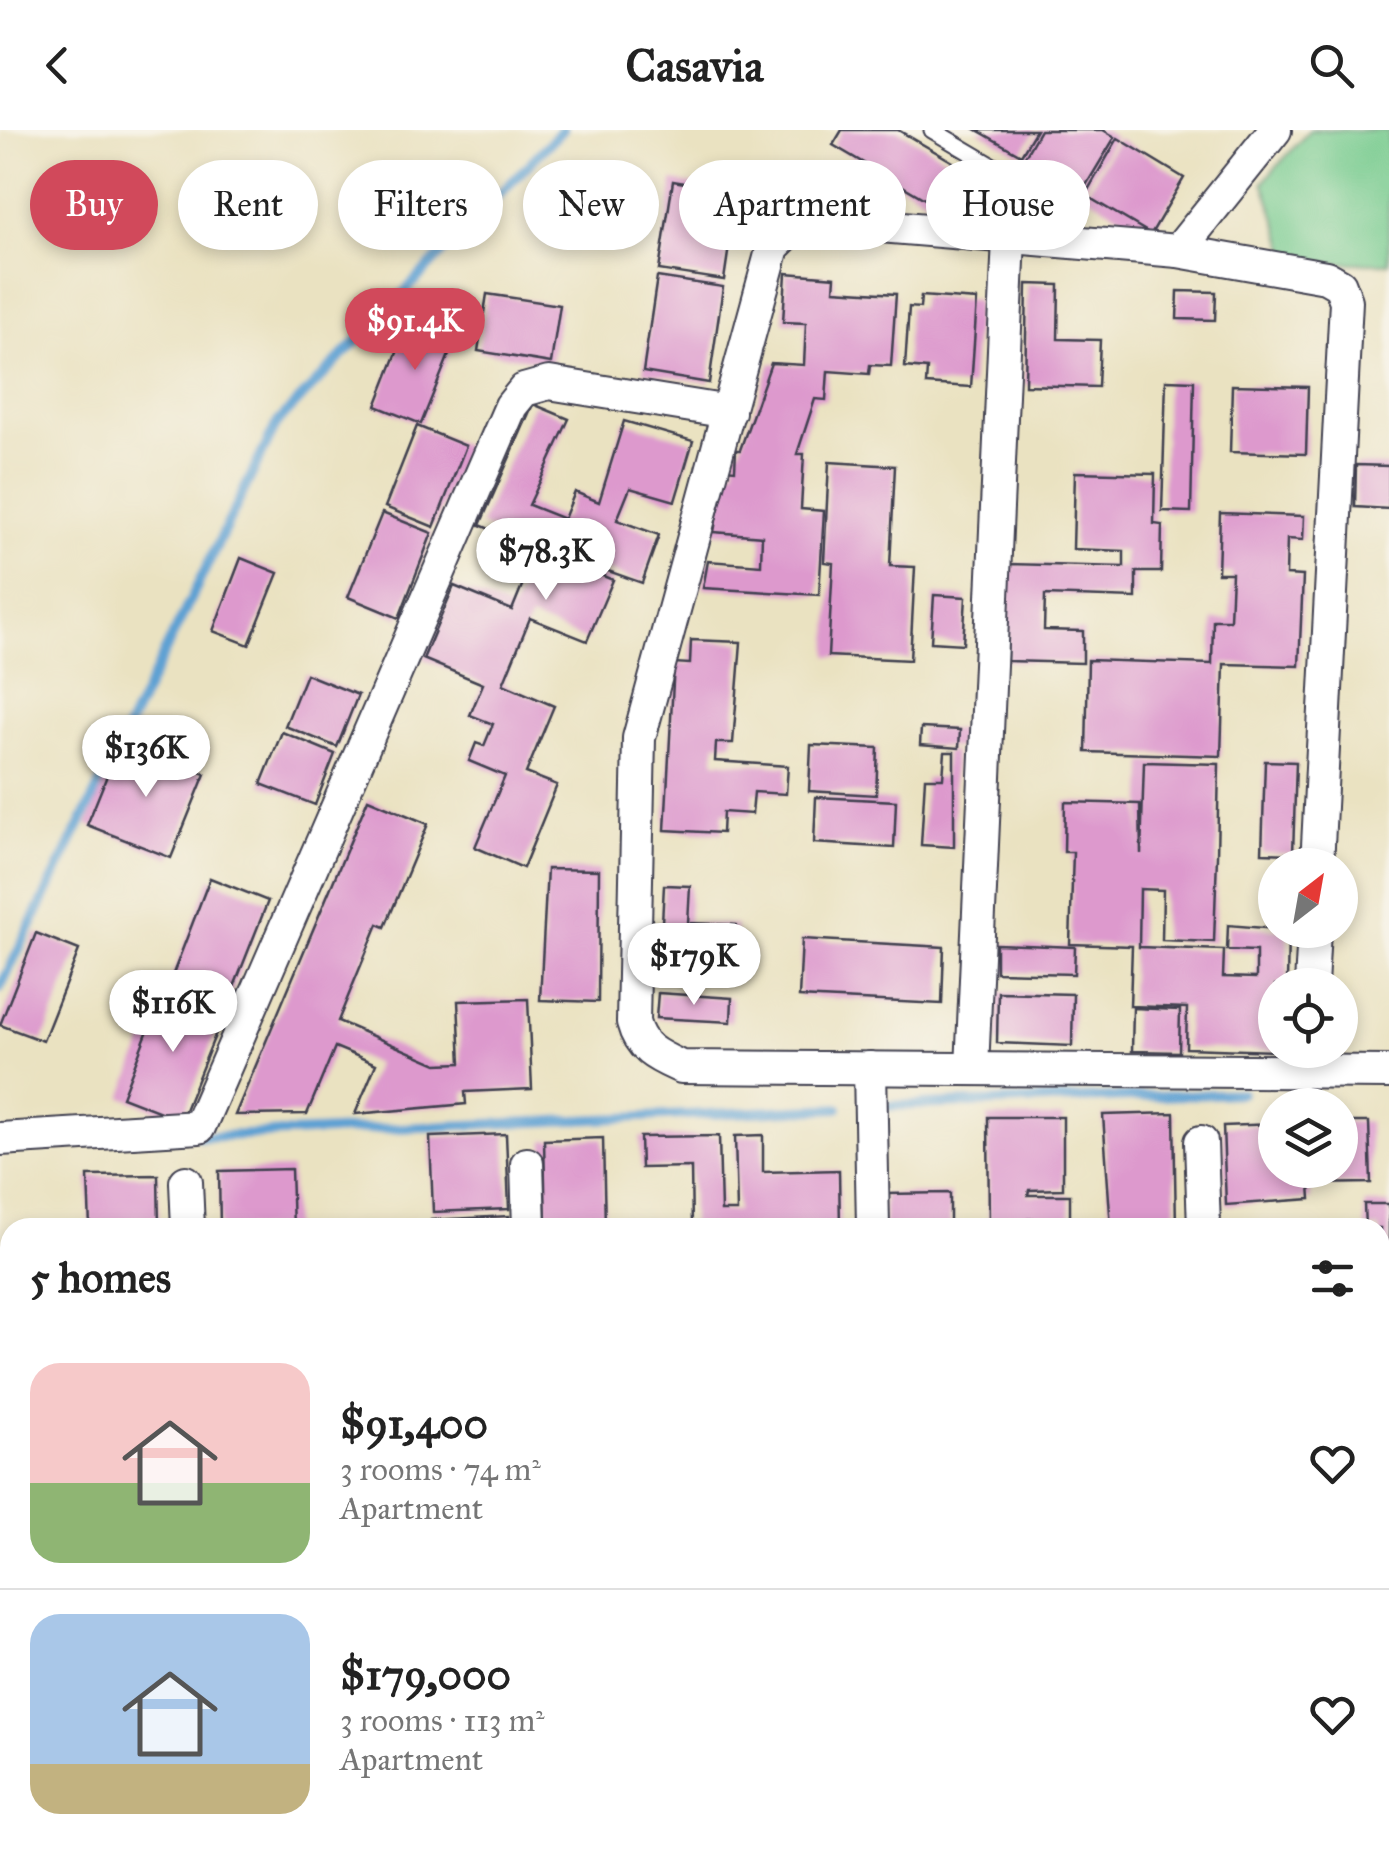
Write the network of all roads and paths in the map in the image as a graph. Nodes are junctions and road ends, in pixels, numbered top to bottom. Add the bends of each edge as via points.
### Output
1 (932, 130) edge
2 (1275, 130) edge
3 (983, 160) edge
4 (926, 231) edge
5 (1090, 245) edge
6 (1008, 250) edge
7 (1178, 251) junction
8 (729, 412) junction
9 (1318, 848) edge
10 (1258, 1062) edge
11 (870, 1068) junction
12 (1358, 1068) edge
13 (972, 1069) junction
14 (1389, 1072) edge
15 (0, 1139) edge
16 (1201, 1142) dead end
17 (528, 1164) dead end
18 (186, 1182) dead end
19 (188, 1218) edge
20 (529, 1218) edge
21 (873, 1218) edge
22 (1204, 1218) edge

1 - 3 lane
2 - 7 street
4 - 8 street via 820,221 793,227 773,246
5 - 7 street
6 - 13 street
7 - 9 street via 1326,277 1340,284 1346,301
8 - 11 street via 639,738 634,1022 638,1040 655,1056 682,1067
8 - 15 street via 549,383 524,390 510,406 199,1126
10 - 13 street
11 - 13 street
11 - 21 street
12 - 14 street
16 - 22 street
17 - 20 street
18 - 19 street

